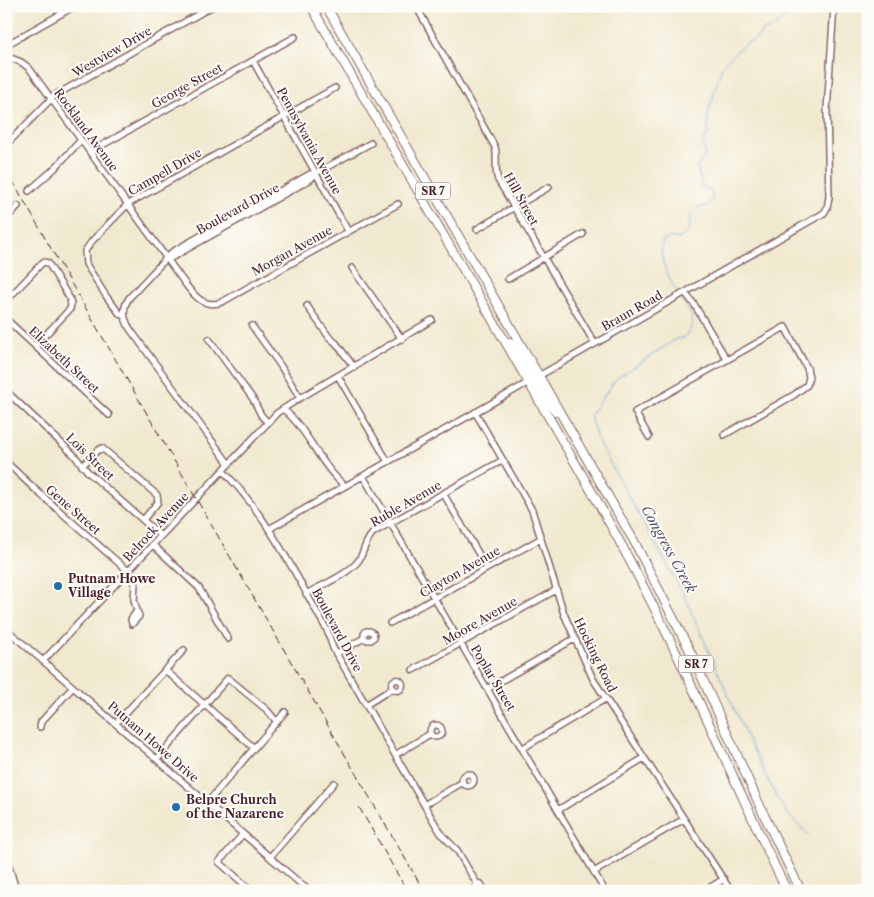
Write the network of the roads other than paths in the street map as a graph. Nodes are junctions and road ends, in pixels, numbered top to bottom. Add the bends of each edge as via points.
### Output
1 (75, 6) edge
2 (213, 6) edge
3 (311, 6) edge
4 (326, 6) edge
5 (416, 6) edge
6 (834, 6) edge
7 (295, 37) dead end
8 (6, 45) edge
9 (6, 56) edge
10 (253, 61) junction
11 (335, 88) dead end
12 (51, 99) junction
13 (284, 116) junction
14 (81, 140) junction
15 (371, 143) dead end
16 (7, 144) edge
17 (90, 152) junction
18 (316, 173) junction
19 (549, 187) dead end
20 (30, 191) dead end
21 (128, 204) junction
22 (398, 204) dead end
23 (18, 206) dead end
24 (514, 208) junction
25 (6, 219) edge
26 (477, 229) dead end
27 (348, 231) junction
28 (583, 234) dead end
29 (167, 258) junction
30 (543, 259) junction
31 (352, 268) dead end
32 (508, 279) dead end
33 (685, 293) junction
34 (196, 297) joint
35 (6, 301) edge
36 (307, 306) dead end
37 (124, 316) junction
38 (6, 319) edge
39 (432, 320) dead end
40 (252, 326) dead end
41 (209, 339) dead end
42 (402, 339) junction
43 (595, 344) junction
44 (35, 346) junction
45 (727, 360) junction
46 (354, 367) junction
47 (338, 376) junction
48 (534, 379) junction
49 (6, 391) edge
50 (300, 398) junction
51 (283, 409) junction
52 (475, 412) junction
53 (109, 416) dead end
54 (268, 423) junction
55 (724, 435) dead end
56 (649, 437) dead end
57 (503, 460) junction
58 (6, 462) edge
59 (388, 462) junction
60 (229, 464) junction
61 (82, 466) junction
62 (222, 471) junction
63 (363, 476) junction
64 (344, 485) junction
65 (444, 493) junction
66 (143, 520) junction
67 (391, 522) junction
68 (269, 529) junction
69 (161, 536) junction
70 (540, 539) junction
71 (153, 545) junction
72 (487, 568) junction
73 (128, 571) junction
74 (556, 590) junction
75 (306, 594) junction
76 (434, 598) junction
77 (137, 610) dead end
78 (390, 624) dead end
79 (6, 629) edge
80 (228, 638) dead end
81 (364, 638) dead end
82 (574, 639) junction
83 (460, 643) junction
84 (184, 650) dead end
85 (336, 654) junction
86 (43, 661) junction
87 (165, 670) junction
88 (413, 670) dead end
89 (73, 687) junction
90 (393, 688) dead end
91 (487, 690) junction
92 (605, 699) junction
93 (204, 704) junction
94 (366, 705) junction
95 (285, 712) dead end
96 (277, 722) junction
97 (116, 723) junction
98 (40, 727) dead end
99 (430, 734) dead end
100 (254, 748) junction
101 (523, 748) junction
102 (395, 755) junction
103 (644, 758) junction
104 (157, 759) junction
105 (462, 782) dead end
106 (334, 783) dead end
107 (207, 803) junction
108 (424, 805) junction
109 (558, 810) junction
110 (684, 819) junction
111 (243, 834) junction
112 (6, 858) edge
113 (270, 858) junction
114 (594, 872) junction
115 (724, 879) junction
116 (16, 891) edge
117 (252, 891) edge
118 (309, 891) edge
119 (479, 891) edge
120 (605, 891) edge
121 (704, 891) edge
122 (731, 891) edge
123 (787, 891) edge
124 (801, 891) edge

1 - 8 street
2 - 12 street, Westview Drive
3 - 48 highway, SR 7 / SR 7 via 489,315
4 - 48 highway, SR 7 / SR 7
5 - 24 street, Hill Street via 495,147 495,174
6 - 33 street, Braun Road via 827,103 830,197 827,208 818,218
7 - 10 street, George Street
9 - 12 street, Rockland Avenue via 26,64
10 - 13 street, Pennsylvania Avenue
10 - 17 street, George Street
11 - 13 street, Campell Drive
12 - 14 street, Rockland Avenue
12 - 16 street, Westview Drive
13 - 18 street, Pennsylvania Avenue
13 - 21 street, Campell Drive
14 - 17 street, Rockland Avenue
14 - 20 street
15 - 18 street, Boulevard Drive
17 - 21 street, Rockland Avenue
18 - 27 street, Pennsylvania Avenue
18 - 29 street, Boulevard Drive via 311,179
19 - 24 street
21 - 29 street, Rockland Avenue
21 - 37 street, Campell Drive via 92,241 84,256 99,286
22 - 27 street, Morgan Avenue
23 - 25 street
24 - 26 street
24 - 30 street, Hill Street
27 - 34 street, Morgan Avenue via 222,302 205,303
28 - 30 street
29 - 34 street, Rockland Avenue
29 - 37 street, Boulevard Drive via 129,298
30 - 32 street
30 - 43 street, Hill Street
31 - 42 street
33 - 43 street, Braun Road
33 - 45 street
35 - 44 street via 43,262 52,268 70,299 70,310
36 - 46 street
37 - 60 street via 130,329
38 - 44 street, Elizabeth Street
39 - 42 street
40 - 50 street
41 - 54 street
42 - 46 street
43 - 48 street, Braun Road
44 - 53 street, Elizabeth Street
45 - 55 street via 785,327 804,360 809,377 801,391
45 - 56 street via 635,412
46 - 47 street
47 - 50 street
47 - 59 street
48 - 52 street, Braun Road
48 - 123 highway, SR 7 / SR 7 via 678,656
48 - 124 highway, SR 7 / SR 7 via 578,443 678,626
49 - 61 street, Lois Street
50 - 51 street
51 - 54 street
51 - 64 street via 292,416 331,472
52 - 57 street, Hocking Road
52 - 59 street, Braun Road
54 - 60 street
57 - 65 street, Ruble Avenue
57 - 70 street, Hocking Road via 532,510
58 - 73 street, Gene Street
59 - 63 street, Braun Road
60 - 62 street, Belrock Avenue
61 - 66 street, Lois Street
61 - 66 street via 102,448 157,495 158,502
62 - 68 street, Boulevard Drive
62 - 69 street, Belrock Avenue
63 - 64 street, Braun Road
63 - 67 street, Poplar Street
64 - 68 street, Braun Road
65 - 67 street, Ruble Avenue
65 - 72 street
66 - 69 street, Lois Street
67 - 75 street, Ruble Avenue via 372,534 354,565
67 - 76 street, Poplar Street
68 - 75 street, Boulevard Drive
69 - 71 street, Belrock Avenue
70 - 72 street, Clayton Avenue
70 - 74 street, Hocking Road
71 - 73 street, Belrock Avenue
71 - 80 street via 199,588
72 - 76 street, Clayton Avenue
73 - 77 street via 135,584
73 - 86 street, Belrock Avenue
74 - 82 street, Hocking Road
74 - 83 street, Moore Avenue
75 - 85 street, Boulevard Drive via 328,631
76 - 78 street, Clayton Avenue
76 - 83 street, Poplar Street
79 - 86 street, Putnam Howe Drive
81 - 85 street
82 - 91 street
82 - 92 street, Hocking Road
83 - 88 street, Moore Avenue
83 - 91 street, Poplar Street
84 - 87 street
85 - 94 street, Boulevard Drive
86 - 89 street, Putnam Howe Drive
87 - 93 street
87 - 97 street
89 - 97 street, Putnam Howe Drive
89 - 98 street
90 - 94 street
91 - 101 street, Poplar Street
92 - 101 street
92 - 103 street, Hocking Road
93 - 96 street via 230,678
93 - 100 street
93 - 104 street
94 - 102 street, Boulevard Drive
95 - 96 street
96 - 100 street
97 - 104 street, Putnam Howe Drive
99 - 102 street
100 - 107 street
101 - 109 street, Poplar Street
102 - 108 street, Boulevard Drive
103 - 109 street
103 - 110 street, Hocking Road
104 - 107 street, Putnam Howe Drive
105 - 108 street
106 - 113 street
107 - 111 street, Putnam Howe Drive
108 - 119 street, Boulevard Drive via 477,884 482,886
109 - 114 street, Poplar Street
110 - 114 street
110 - 115 street, Hocking Road
111 - 113 street, Putnam Howe Drive
111 - 117 street via 219,862
112 - 116 main road
113 - 118 street, Putnam Howe Drive
114 - 120 street, Poplar Street
115 - 121 street
115 - 122 street, Hocking Road

